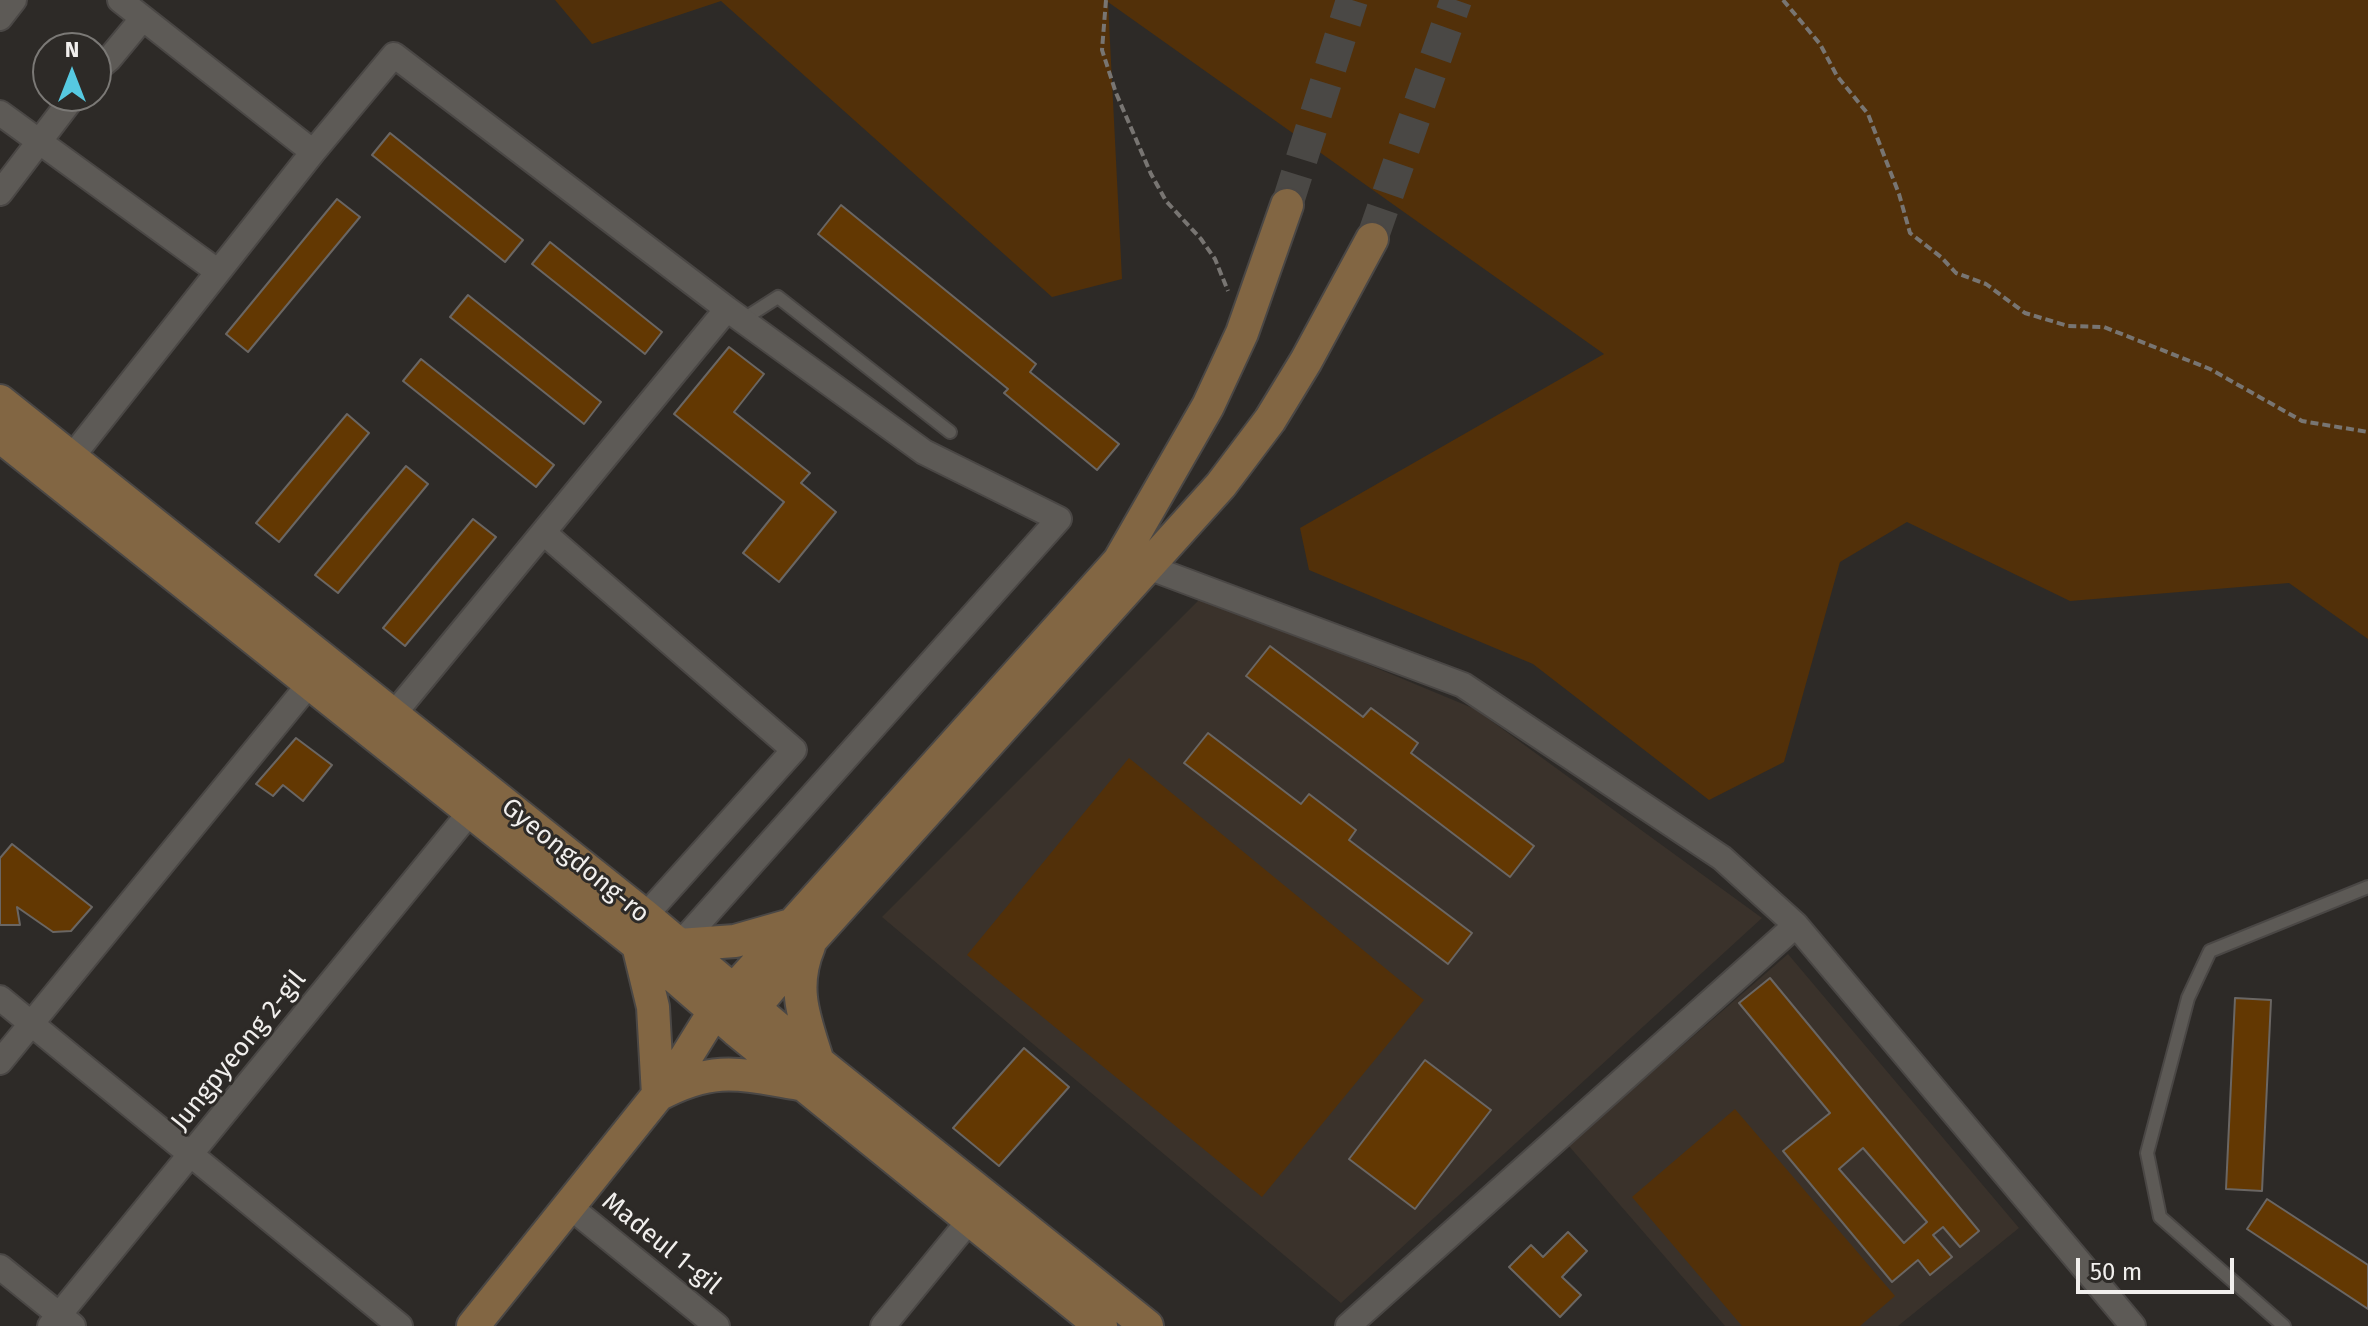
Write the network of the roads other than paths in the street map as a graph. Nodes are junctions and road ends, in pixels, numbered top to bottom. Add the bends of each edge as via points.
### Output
1 (14, 0) edge
2 (120, 0) edge
3 (0, 18) edge
4 (143, 18) junction
5 (112, 55) edge
6 (62, 112) edge
7 (0, 113) edge
8 (41, 141) junction
9 (313, 152) junction
10 (0, 193) edge
11 (1287, 205) tunnel mouth
12 (1372, 239) tunnel mouth
13 (217, 271) junction
14 (734, 315) junction
15 (0, 401) edge
16 (950, 432) dead end
17 (0, 436) edge
18 (71, 458) junction
19 (544, 533) junction
20 (1133, 564) junction
21 (311, 682) junction
22 (393, 715) junction
23 (471, 811) junction
24 (2368, 887) edge
25 (1796, 925) junction
26 (641, 931) junction
27 (801, 933) junction
28 (679, 945) junction
29 (0, 998) edge
30 (734, 1010) junction
31 (32, 1024) junction
32 (0, 1062) edge
33 (810, 1073) junction
34 (668, 1082) junction
35 (190, 1154) junction
36 (569, 1206) junction
37 (969, 1221) junction
38 (0, 1267) edge
39 (61, 1322) edge
40 (400, 1326) edge
41 (473, 1326) edge
42 (717, 1326) edge
43 (883, 1326) edge
44 (1101, 1326) edge
45 (1147, 1326) edge
46 (1348, 1326) edge
47 (2133, 1326) edge
48 (2284, 1326) edge

1 - 3 street
2 - 4 street
4 - 5 street
4 - 9 street
6 - 8 street
7 - 8 street
8 - 10 street
8 - 13 street
9 - 13 street
9 - 14 street via 394,55
11 - 20 street via 1242,333 1168,479
12 - 20 street via 1270,420 1221,485
13 - 18 street
14 - 16 lane via 778,297
14 - 19 street
14 - 28 street via 924,452 1059,519
15 - 18 street, Gyeongdong-ro
17 - 21 street, Gyeongdong-ro
18 - 22 street, Gyeongdong-ro
19 - 22 street
19 - 26 street via 794,750
20 - 25 street via 1463,685 1722,858
20 - 27 street
21 - 23 street, Gyeongdong-ro
21 - 31 street
22 - 26 street, Gyeongdong-ro
23 - 26 street, Gyeongdong-ro
23 - 35 street, Jungpyeong 2-gil
24 - 48 lane via 2210,951 2188,998 2147,1153 2160,1217
25 - 46 street
25 - 47 street
26 - 28 street, Gyeongdong-ro
26 - 30 street, Gyeongdong-ro
26 - 34 street
27 - 28 street
27 - 30 street
27 - 33 street via 799,991
28 - 30 street, Gyeongdong-ro
29 - 31 street
30 - 33 street, Gyeongdong-ro
30 - 34 street
31 - 32 street
31 - 35 street
33 - 34 street via 709,1074
33 - 37 street, Gyeongdong-ro
33 - 45 street, Gyeongdong-ro
34 - 36 street
35 - 39 street, Jungpyeong 2-gil
35 - 40 street
36 - 41 street
36 - 42 street, Madeul 1-gil
37 - 43 street
37 - 44 street, Gyeongdong-ro
38 - 39 street

